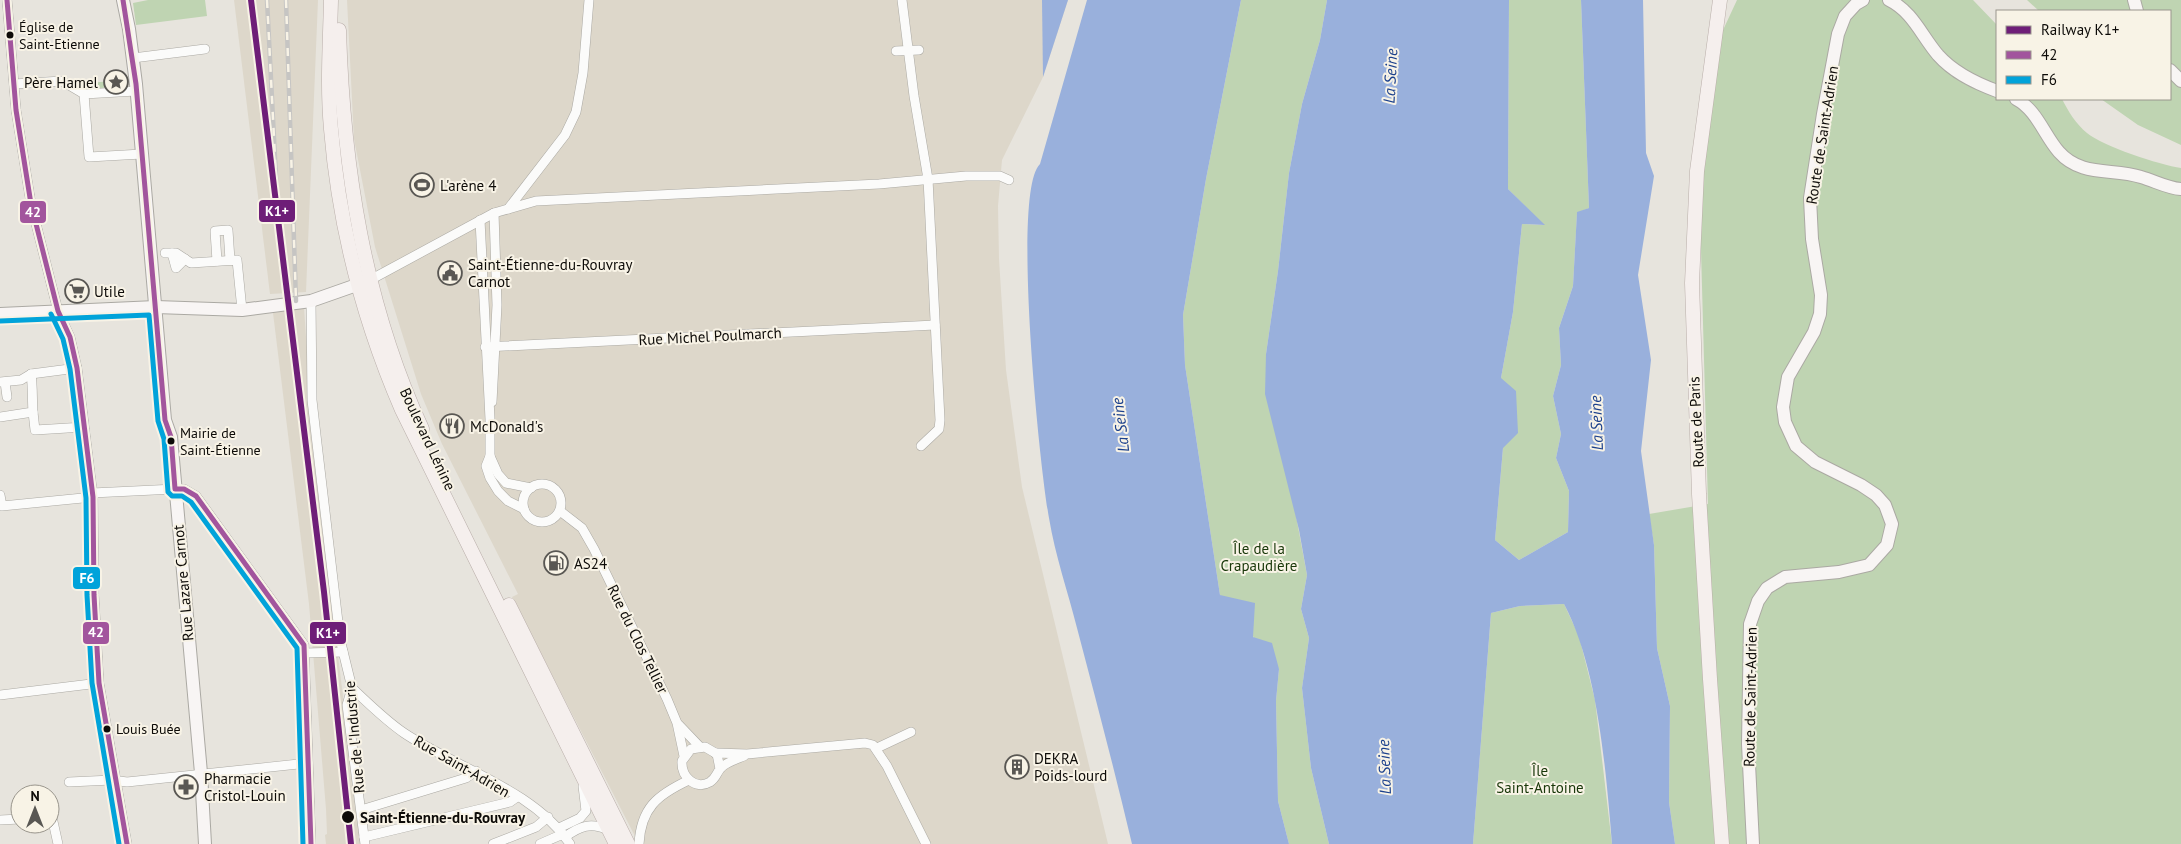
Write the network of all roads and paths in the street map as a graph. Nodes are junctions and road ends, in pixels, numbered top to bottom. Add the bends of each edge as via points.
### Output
1 (123, 0) edge
2 (331, 0) edge
3 (339, 0) edge
4 (589, 0) edge
5 (902, 0) edge
6 (1720, 0) edge
7 (1864, 0) edge
8 (1889, 0) edge
9 (4, 6) edge
10 (205, 49) dead end
11 (919, 50) dead end
12 (896, 51) dead end
13 (908, 51) junction
14 (11, 54) junction
15 (0, 56) edge
16 (133, 58) junction
17 (2171, 71) edge
18 (2181, 82) edge
19 (14, 84) junction
20 (136, 87) junction
21 (1996, 91) edge
22 (84, 94) junction
23 (2017, 100) edge
24 (142, 154) junction
25 (928, 179) junction
26 (1009, 180) dead end
27 (2181, 189) edge
28 (508, 209) junction
29 (494, 213) junction
30 (480, 220) junction
31 (169, 253) dead end
32 (230, 260) junction
33 (217, 261) junction
34 (364, 282) junction
35 (311, 301) junction
36 (156, 307) junction
37 (242, 310) junction
38 (58, 311) junction
39 (0, 314) edge
40 (935, 325) junction
41 (495, 346) junction
42 (485, 347) junction
43 (77, 368) junction
44 (31, 374) junction
45 (2, 382) edge
46 (7, 396) dead end
47 (33, 412) junction
48 (0, 417) edge
49 (490, 419) junction
50 (84, 427) junction
51 (921, 446) dead end
52 (490, 456) junction
53 (531, 488) junction
54 (175, 489) junction
55 (0, 495) edge
56 (93, 495) junction
57 (524, 509) junction
58 (560, 511) junction
59 (342, 652) junction
60 (305, 653) junction
61 (99, 682) junction
62 (352, 688) junction
63 (0, 695) edge
64 (677, 723) junction
65 (911, 732) dead end
66 (700, 746) junction
67 (877, 748) junction
68 (715, 753) junction
69 (747, 754) junction
70 (684, 756) junction
71 (308, 763) junction
72 (720, 769) junction
73 (476, 771) junction
74 (580, 772) junction
75 (201, 773) junction
76 (689, 780) junction
77 (69, 782) dead end
78 (117, 782) junction
79 (517, 797) junction
80 (361, 810) junction
81 (548, 817) junction
82 (610, 831) junction
83 (564, 836) edge
84 (365, 841) edge
85 (126, 844) edge
86 (205, 844) edge
87 (311, 844) edge
88 (493, 844) edge
89 (540, 844) edge
90 (616, 844) edge
91 (628, 844) edge
92 (640, 844) edge
93 (926, 844) edge
94 (1722, 844) edge
95 (1753, 844) edge

1 - 16 main road, Rue Lazare Carnot
2 - 34 main road via 331,130 341,208
3 - 34 main road, Boulevard Lénine via 343,123 362,246
4 - 28 street via 583,74 576,112 565,135
5 - 13 street
6 - 94 main road, Route de Paris via 1697,171 1692,282 1700,514
7 - 95 main road, Route de Saint-Adrien via 1845,16 1838,34 1822,114 1810,198 1812,239 1822,296 1820,314 1814,332 1788,377 1783,407 1785,422 1796,446 1814,462 1876,495 1885,505 1892,524 1886,545 1869,564 1839,572 1785,577 1767,588 1754,610 1750,624 1748,744
8 - 21 main road via 1915,21 1939,56 1961,76
9 - 14 street
10 - 16 street
11 - 13 street
12 - 13 street
13 - 25 street
14 - 15 street
14 - 19 street
16 - 20 main road, Rue Lazare Carnot
17 - 18 main road
19 - 22 street via 62,81
19 - 38 street via 31,204
20 - 22 street
20 - 24 main road, Rue Lazare Carnot
22 - 24 street via 89,157
23 - 27 main road via 2031,111 2060,154 2074,164 2086,170 2140,176
24 - 36 main road, Rue Lazare Carnot
25 - 26 street via 989,176
25 - 28 street via 547,200
25 - 40 street
28 - 29 street
29 - 30 street
29 - 41 street
30 - 34 street
30 - 42 street
31 - 33 street via 176,253 191,263
32 - 33 street
32 - 33 street via 228,230 216,231
32 - 37 street via 237,260
34 - 35 main road
34 - 74 main road, Boulevard Lénine via 372,336 402,410
34 - 91 main road, Boulevard Lénine via 409,402
35 - 37 main road
35 - 59 street, Rue de l'Industrie via 316,435
36 - 37 main road
36 - 38 main road
36 - 54 main road, Rue Lazare Carnot via 165,420 171,437
38 - 39 main road
38 - 43 street via 70,337
40 - 41 street, Rue Michel Poulmarch
40 - 51 street via 940,426
41 - 42 street, Rue Michel Poulmarch
41 - 49 street
42 - 49 street
43 - 44 street
43 - 50 street
44 - 45 street via 22,380
44 - 47 street
45 - 46 street
47 - 48 street
47 - 50 street via 35,430
49 - 52 street
50 - 56 street
52 - 53 street via 506,483
52 - 57 street via 486,466 498,491 508,501
53 - 57 street via 524,498
53 - 58 street via 542,484 554,489 560,499
54 - 56 street
54 - 60 street via 184,489 196,496 304,645
54 - 75 main road, Rue Lazare Carnot
55 - 56 street via 2,506
56 - 61 street
57 - 58 street via 530,518 542,522 552,519
58 - 64 street, Rue du Clos Tellier via 582,528
59 - 60 street
59 - 62 street, Rue de l'Industrie
60 - 71 street
61 - 63 street
61 - 78 street
62 - 73 street, Rue Saint-Adrien via 404,733
62 - 80 street, Rue de l'Industrie via 348,705
64 - 66 street, Rue du Clos Tellier
64 - 70 street, Rue du Clos Tellier
65 - 67 street
66 - 68 street, Rue du Clos Tellier
66 - 70 street
67 - 69 street, Rue du Clos Tellier via 865,743
67 - 93 street
68 - 69 street, Rue du Clos Tellier
68 - 72 street
69 - 72 street, Rue du Clos Tellier
70 - 76 street, Rue du Clos Tellier via 683,772
71 - 75 street
71 - 87 street
72 - 76 street, Rue du Clos Tellier via 716,778 708,783 698,784
73 - 79 street, Rue Saint-Adrien
73 - 80 street via 466,778
74 - 82 main road, Boulevard Lénine
74 - 83 street via 586,811
75 - 78 street
75 - 86 main road, Rue Lazare Carnot
76 - 92 street via 656,800 643,817
77 - 78 street
78 - 85 street
79 - 81 street, Rue Saint-Adrien
79 - 84 street via 510,802
80 - 84 street, Rue de l'Industrie
81 - 83 street, Rue Saint-Adrien
81 - 88 street via 536,827
82 - 83 street via 592,825
82 - 90 main road, Boulevard Lénine
83 - 89 street

